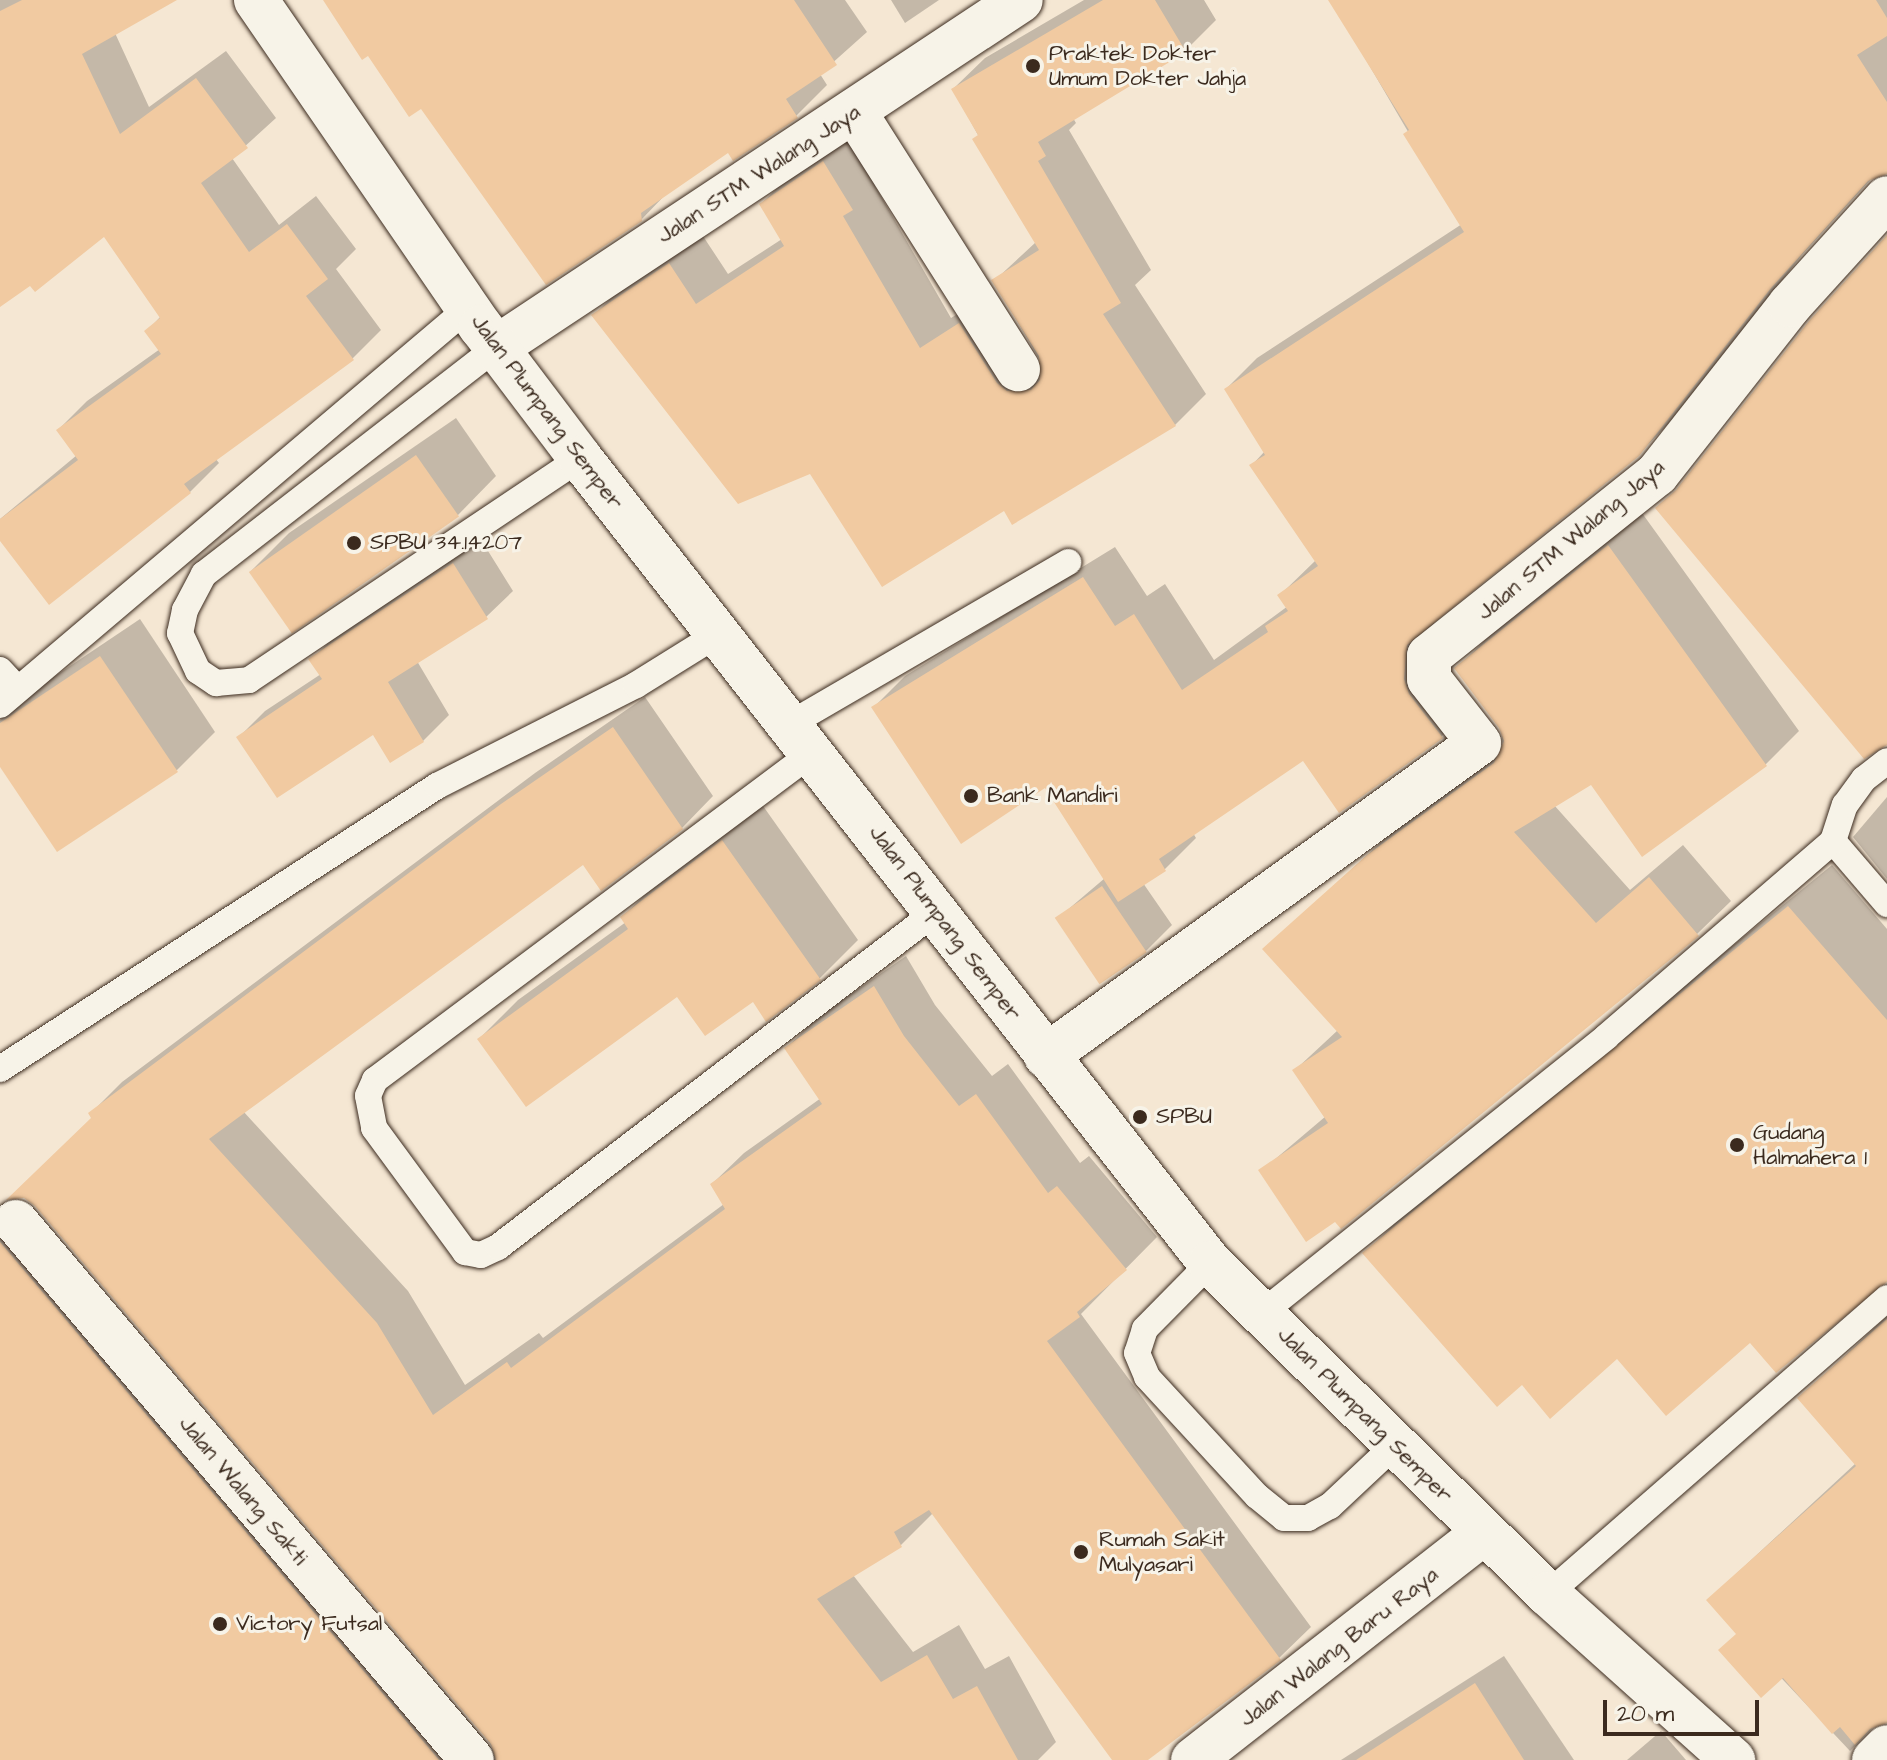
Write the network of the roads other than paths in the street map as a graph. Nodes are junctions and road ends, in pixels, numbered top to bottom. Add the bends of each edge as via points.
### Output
1 (256, 0) edge
2 (1021, 0) edge
3 (854, 111) junction
4 (1887, 198) edge
5 (468, 308) junction
6 (497, 347) junction
7 (1018, 369) dead end
8 (580, 458) junction
9 (1068, 562) dead end
10 (718, 634) junction
11 (6, 688) edge
12 (801, 738) junction
13 (1887, 761) edge
14 (1833, 841) junction
15 (1887, 904) edge
16 (938, 910) junction
17 (1046, 1056) junction
18 (0, 1069) edge
19 (16, 1222) dead end
20 (1210, 1263) junction
21 (1887, 1298) edge
22 (1262, 1313) junction
23 (1394, 1446) junction
24 (1484, 1533) junction
25 (1548, 1594) junction
26 (1887, 1747) edge
27 (472, 1760) edge
28 (1193, 1760) edge
29 (1733, 1760) edge
30 (1874, 1760) edge

1 - 5 street, Jalan Plumpang Semper
2 - 3 street, Jalan STM Walang Jaya
3 - 6 street, Jalan STM Walang Jaya
3 - 7 street
4 - 17 street, Jalan STM Walang Jaya via 1790,305 1657,474 1429,656 1429,679 1479,743
5 - 6 street, Jalan Plumpang Semper
5 - 11 lane
6 - 8 street, Jalan Plumpang Semper
6 - 8 lane via 204,574 180,633 198,671 224,683 261,673
8 - 10 street, Jalan Plumpang Semper
9 - 12 lane
10 - 12 street, Jalan Plumpang Semper
10 - 18 lane via 636,685 437,786
12 - 16 street, Jalan Plumpang Semper
12 - 16 lane via 375,1080 368,1096 374,1128 465,1252 481,1255 498,1247
13 - 14 lane via 1864,779 1845,805
14 - 15 lane
14 - 22 lane via 1606,1037
16 - 17 street, Jalan Plumpang Semper
17 - 20 street, Jalan Plumpang Semper
19 - 27 street, Jalan Walang Sakti
20 - 22 street, Jalan Plumpang Semper
20 - 23 lane via 1145,1329 1137,1353 1147,1377 1257,1496 1284,1518 1308,1518 1330,1506
21 - 25 lane
22 - 23 street, Jalan Plumpang Semper
23 - 24 street, Jalan Plumpang Semper
24 - 25 street, Jalan Plumpang Semper
24 - 28 street, Jalan Walang Baru Raya
25 - 29 street, Jalan Plumpang Semper
26 - 30 street

